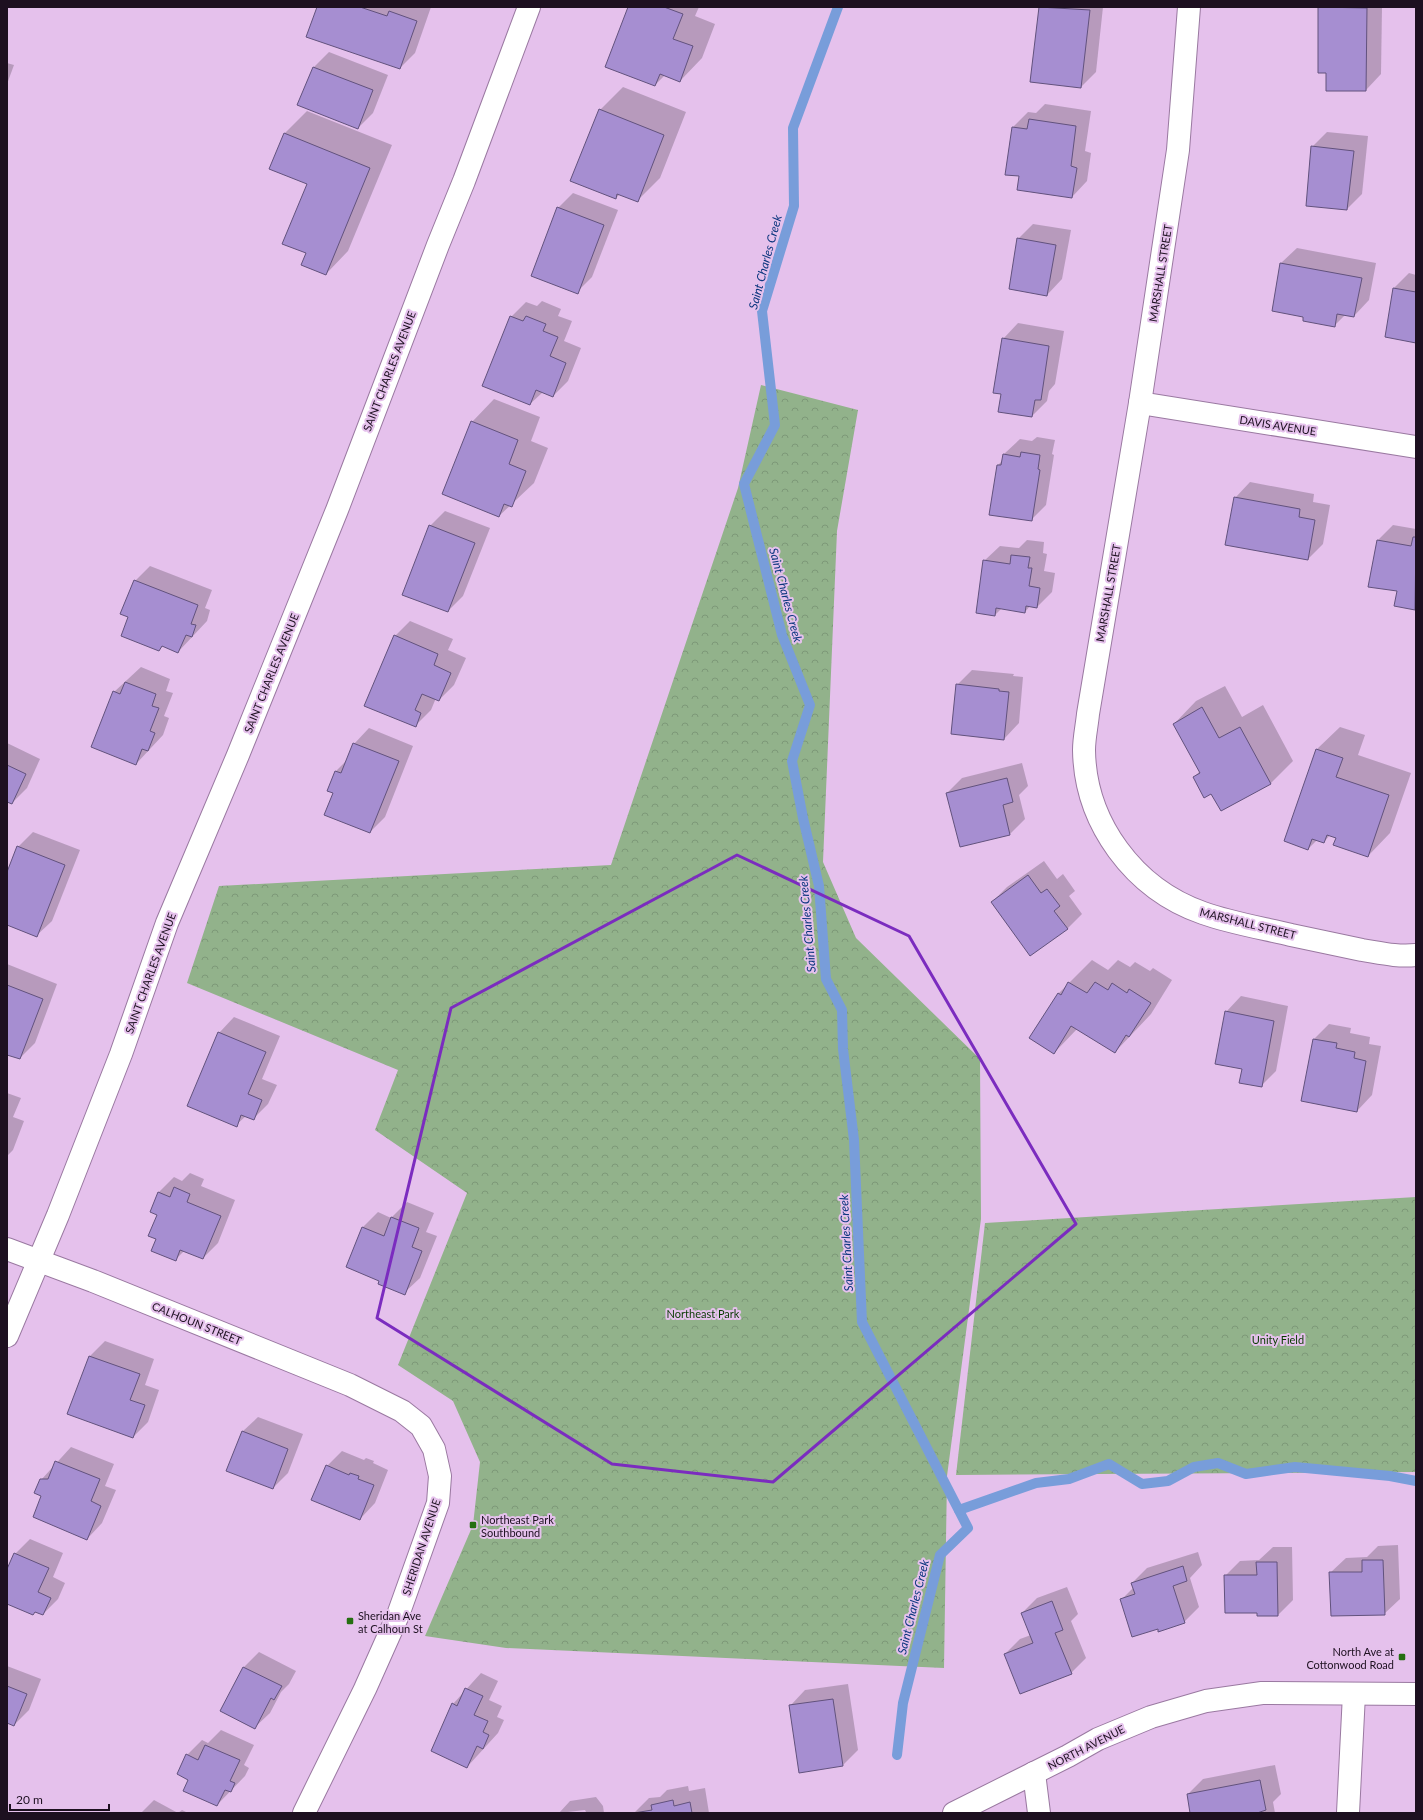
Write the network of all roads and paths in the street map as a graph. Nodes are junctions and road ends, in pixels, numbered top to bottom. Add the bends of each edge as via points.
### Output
1 (529, 7) edge
2 (1189, 7) edge
3 (1140, 403) junction
4 (1416, 447) edge
5 (1416, 955) edge
6 (7, 1249) edge
7 (38, 1261) junction
8 (7, 1336) edge
9 (386, 1402) joint
10 (1354, 1694) junction
11 (1416, 1694) edge
12 (1034, 1773) junction
13 (304, 1813) edge
14 (954, 1813) edge
15 (1040, 1813) edge
16 (1348, 1813) edge

1 - 7 street, SAINT CHARLES AVENUE via 339,503 238,755 167,923 121,1054
2 - 3 street, MARSHALL STREET via 1178,150
3 - 4 street, DAVIS AVENUE
3 - 5 street, MARSHALL STREET via 1084,749 1088,785 1102,826 1126,862 1152,886 1176,902 1203,914 1321,942 1401,957
6 - 7 street, CALHOUN STREET
7 - 8 street, SAINT CHARLES AVENUE
7 - 9 street, CALHOUN STREET via 350,1385
9 - 13 street, SHERIDAN AVENUE via 421,1426 434,1449 440,1476 438,1503 398,1615
10 - 11 street, NORTH AVENUE
10 - 12 street, NORTH AVENUE via 1262,1693 1206,1701 1151,1717 1098,1739
10 - 16 street
12 - 14 street, NORTH AVENUE
12 - 15 street

